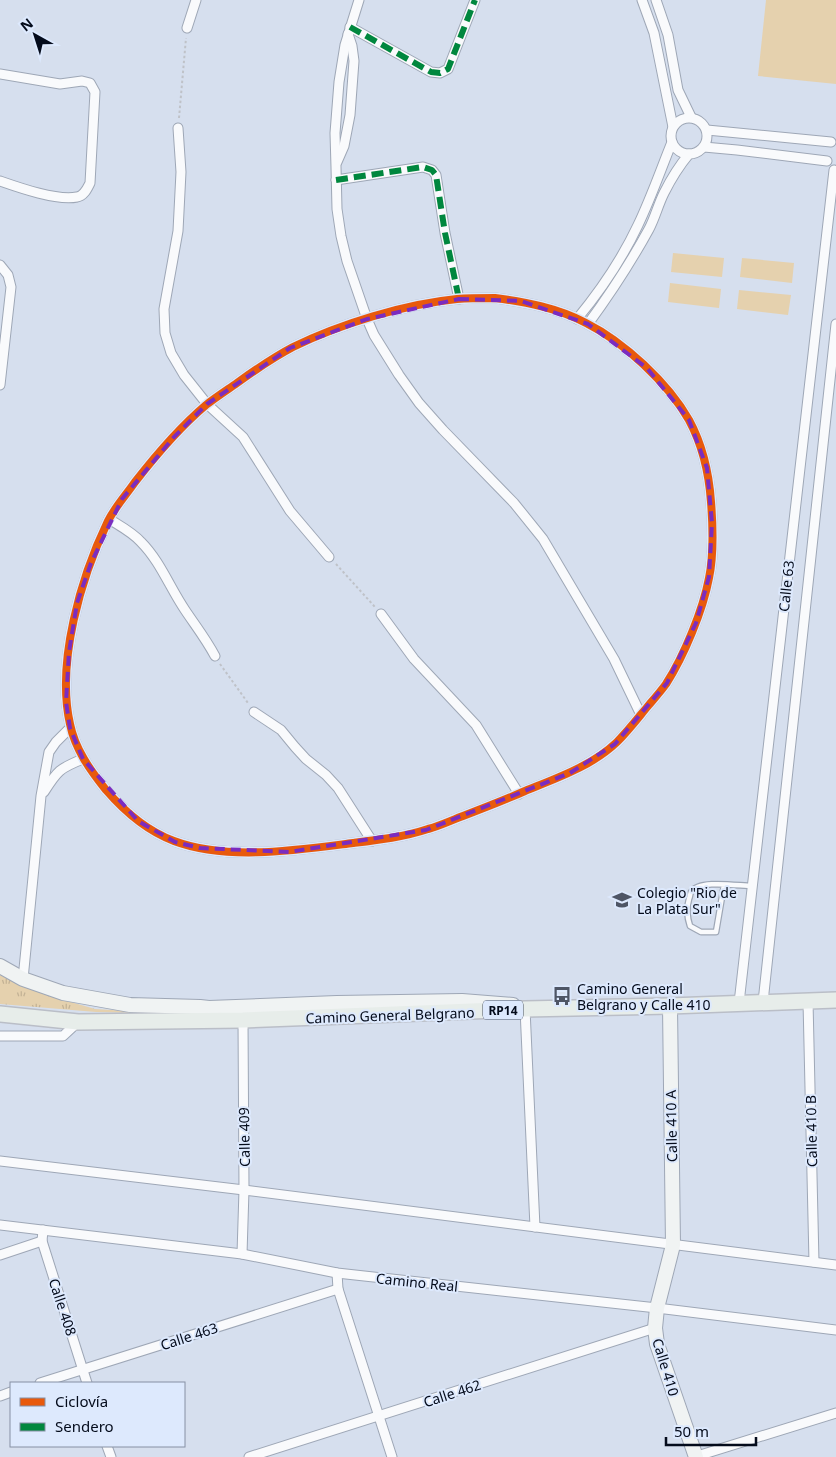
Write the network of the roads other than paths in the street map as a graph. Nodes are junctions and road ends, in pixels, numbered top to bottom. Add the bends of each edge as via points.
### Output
1 (196, 0) edge
2 (359, 0) edge
3 (475, 0) edge
4 (642, 0) edge
5 (656, 0) edge
6 (187, 28) road end
7 (349, 31) junction
8 (0, 74) edge
9 (690, 117) junction
10 (673, 127) junction
11 (178, 128) road end
12 (707, 130) junction
13 (834, 140) edge
14 (672, 142) junction
15 (704, 147) junction
16 (689, 154) junction
17 (827, 160) junction
18 (336, 166) junction
19 (835, 170) edge
20 (336, 180) junction
21 (0, 181) edge
22 (0, 265) edge
23 (459, 298) junction
24 (367, 319) junction
25 (577, 319) junction
26 (588, 324) junction
27 (836, 324) edge
28 (0, 385) edge
29 (207, 404) junction
30 (110, 519) junction
31 (329, 557) road end
32 (382, 614) road end
33 (214, 656) road end
34 (254, 712) road end
35 (641, 715) junction
36 (70, 728) junction
37 (83, 759) junction
38 (519, 794) junction
39 (41, 796) junction
40 (372, 841) junction
41 (724, 885) junction
42 (752, 886) junction
43 (0, 966) edge
44 (23, 979) junction
45 (836, 1000) edge
46 (808, 1001) junction
47 (763, 1002) junction
48 (739, 1003) junction
49 (670, 1006) junction
50 (525, 1009) junction
51 (2, 1014) edge
52 (212, 1014) junction
53 (243, 1020) junction
54 (78, 1022) junction
55 (0, 1036) edge
56 (0, 1161) edge
57 (244, 1190) junction
58 (0, 1224) edge
59 (535, 1228) junction
60 (43, 1230) junction
61 (42, 1241) junction
62 (673, 1245) junction
63 (242, 1254) junction
64 (0, 1255) edge
65 (814, 1262) junction
66 (836, 1265) edge
67 (337, 1273) junction
68 (338, 1288) junction
69 (657, 1308) junction
70 (655, 1328) junction
71 (836, 1330) edge
72 (83, 1370) junction
73 (43, 1382) edge
74 (87, 1382) edge
75 (836, 1413) edge
76 (379, 1416) junction
77 (249, 1457) edge
78 (392, 1457) edge
79 (695, 1457) edge

1 - 6 street
2 - 7 street
3 - 7 street via 448,68 440,73 431,72
4 - 10 street via 654,33
5 - 9 street via 668,35 678,90
7 - 18 street via 338,82
7 - 18 street via 354,61 350,115
8 - 21 street via 60,84 82,81 90,83 95,92 90,183 86,192 79,197 61,196 32,192
9 - 10 street
9 - 12 street via 701,121
10 - 14 street
11 - 29 street via 181,172 178,230 164,309 165,332 171,353
12 - 13 street
12 - 15 street
13 - 17 street via 826,151
14 - 16 street via 679,151
14 - 25 street via 627,246 602,288
15 - 16 street via 695,154
15 - 17 street
16 - 26 street via 671,181 631,260
17 - 19 street
18 - 20 street
19 - 42 street, Calle 63
20 - 23 street via 423,167 432,170 436,176
20 - 24 street via 337,209 347,261
22 - 28 street via 8,275 11,287
23 - 24 street
23 - 25 street via 521,301
24 - 29 street via 290,348
24 - 35 street via 419,403 514,503 543,539 614,659
25 - 26 street
26 - 35 street via 647,368 671,394 689,420 707,468 712,523 709,577 683,652 667,683
27 - 47 street, Calle 63
29 - 30 street via 146,468
29 - 31 street via 243,437 290,511
30 - 33 street via 142,542
30 - 36 street via 77,603 66,678
32 - 38 street via 414,659 476,725
34 - 40 street via 281,730 338,788
35 - 38 street via 615,744 594,758 570,773
36 - 37 street
36 - 39 street via 49,752
37 - 39 street via 55,775
37 - 40 street via 117,803 138,821 175,842 237,852 289,852
38 - 40 street via 426,830
39 - 44 street
41 - 41 lane via 700,885 691,891 687,906 690,926 701,932 716,932
41 - 42 lane
42 - 48 street, Calle 63
43 - 44 street
44 - 52 street via 63,994
45 - 46 main road, Camino General Belgrano / RP14
46 - 47 main road, Camino General Belgrano / RP14
46 - 65 street, Calle 410 B
47 - 48 main road, Camino General Belgrano / RP14
48 - 49 main road, Camino General Belgrano / RP14
49 - 50 main road, Camino General Belgrano / RP14
49 - 62 street, Calle 410 A
50 - 52 street via 511,1004 462,1001 327,1003
50 - 53 main road, Camino General Belgrano / RP14
50 - 59 street
51 - 54 main road, Camino General Belgrano / RP14
52 - 53 main road, Camino General Belgrano / RP14
52 - 54 main road, Camino General Belgrano / RP14
53 - 57 street, Calle 409
54 - 55 street via 63,1036
56 - 57 street
57 - 59 street
57 - 63 street, Calle 409
58 - 60 street, Camino Real
59 - 62 street
60 - 61 street, Calle 408
60 - 63 street, Camino Real
61 - 64 street
61 - 72 street, Calle 408
62 - 65 street
62 - 69 street, Calle 410
63 - 67 street, Camino Real
65 - 66 street
67 - 68 street
67 - 69 street, Camino Real
68 - 72 street, Calle 463
68 - 76 street
69 - 70 street, Calle 410
69 - 71 street, Camino Real
70 - 76 street, Calle 462
70 - 79 street, Calle 410 via 657,1344
72 - 73 street, Calle 463
72 - 74 street, Calle 408
75 - 79 street
76 - 77 street, Calle 462
76 - 78 street

